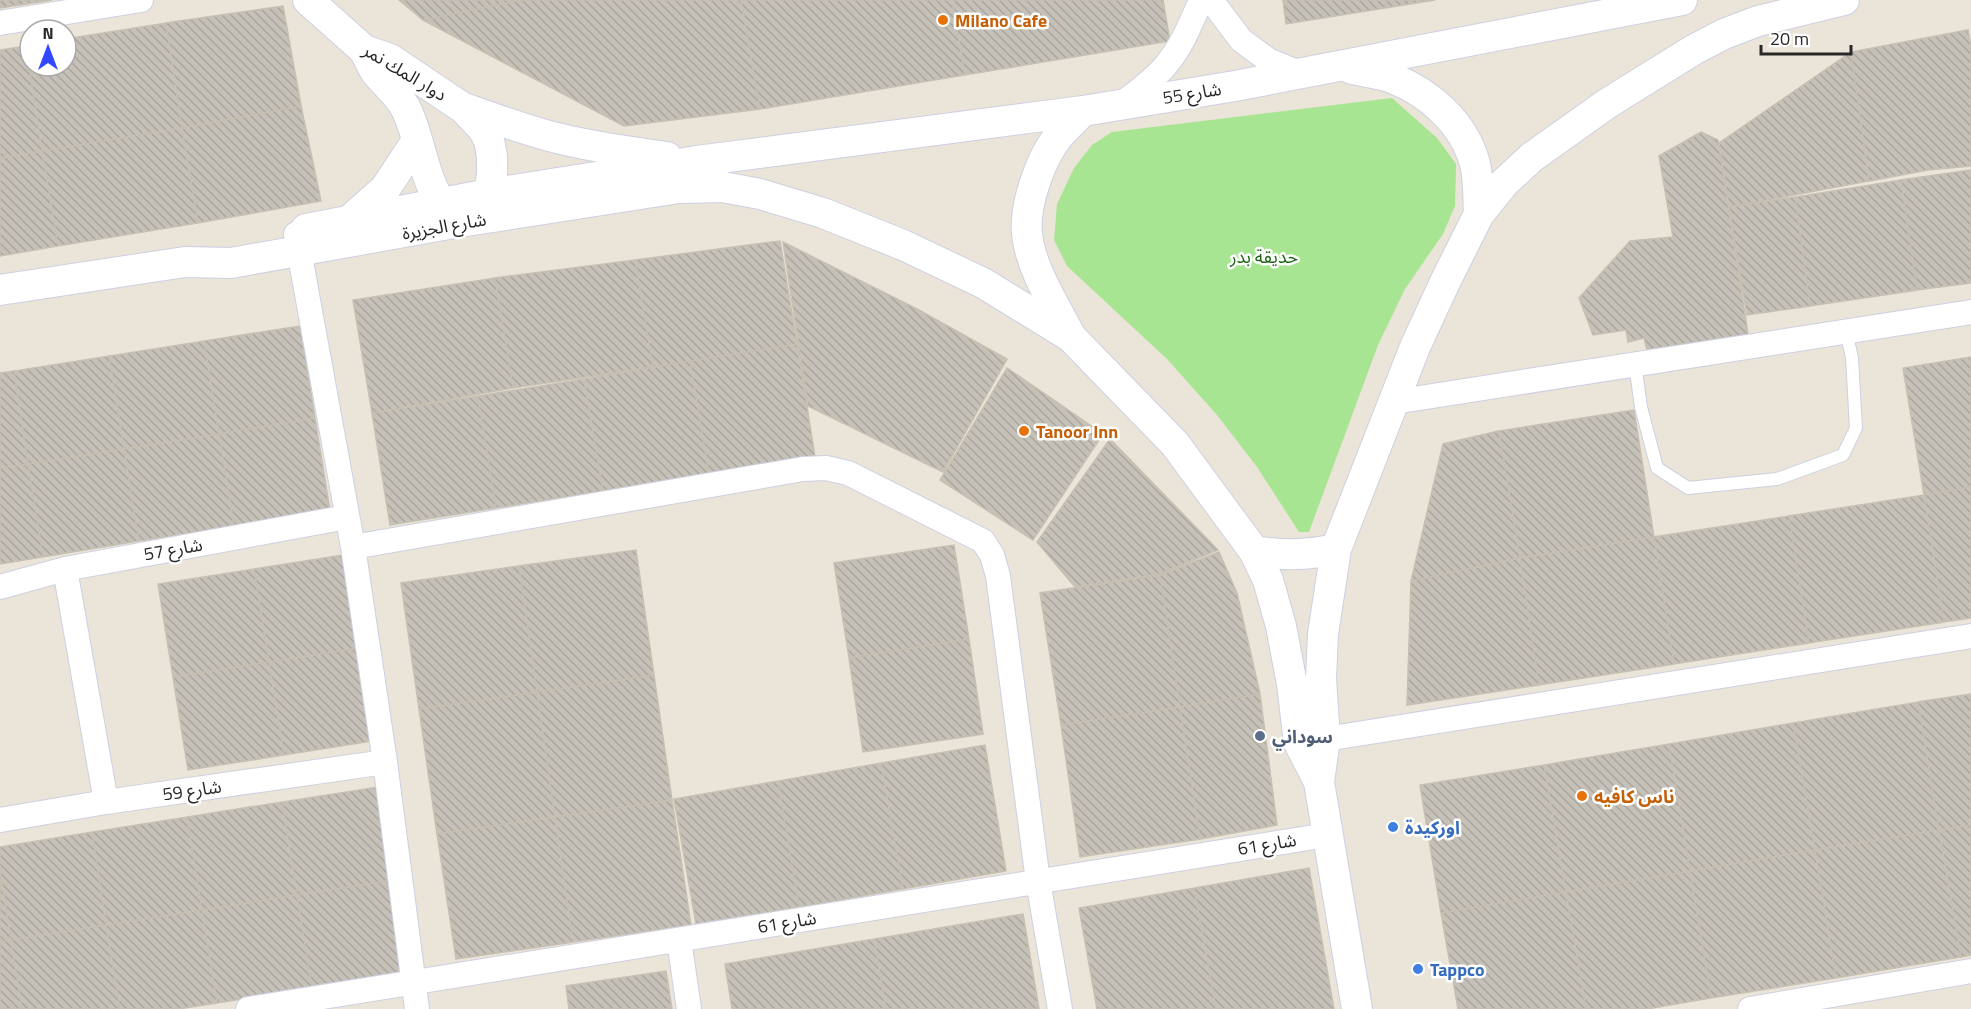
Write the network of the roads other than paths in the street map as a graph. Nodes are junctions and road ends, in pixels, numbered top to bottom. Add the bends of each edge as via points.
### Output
1 (141, 0) edge
2 (308, 0) edge
3 (1201, 0) edge
4 (1211, 0) edge
5 (1682, 0) edge
6 (1844, 0) edge
7 (0, 22) edge
8 (364, 50) junction
9 (1338, 67) junction
10 (1302, 74) junction
11 (1120, 105) junction
12 (463, 108) junction
13 (1083, 111) junction
14 (416, 142) junction
15 (700, 174) junction
16 (467, 210) junction
17 (1479, 214) junction
18 (348, 221) junction
19 (297, 241) junction
20 (0, 290) edge
21 (1971, 312) edge
22 (1846, 331) junction
23 (1071, 337) junction
24 (1635, 364) junction
25 (1394, 402) junction
26 (347, 517) junction
27 (352, 547) junction
28 (1336, 549) junction
29 (1254, 551) junction
30 (65, 569) junction
31 (0, 587) edge
32 (1971, 636) edge
33 (1312, 741) junction
34 (385, 762) junction
35 (106, 802) junction
36 (0, 820) edge
37 (1327, 835) junction
38 (1038, 881) junction
39 (679, 940) junction
40 (1971, 971) edge
41 (413, 983) junction
42 (248, 1009) edge
43 (417, 1009) edge
44 (689, 1009) edge
45 (1060, 1009) edge
46 (1357, 1009) edge
47 (1750, 1009) edge

1 - 7 street
2 - 8 street, دوار المك نمر
3 - 11 street via 1183,40 1165,66
4 - 10 street via 1241,40 1268,60
5 - 9 street, شارع 55
6 - 17 street via 1758,21 1695,49 1608,103 1532,157
8 - 12 street, دوار المك نمر via 390,59
8 - 14 street via 406,109
9 - 10 street, شارع 55
9 - 17 street via 1390,77 1426,94 1439,106 1460,131 1474,163
10 - 11 street, شارع 55
11 - 13 street, شارع 55
12 - 15 street via 517,127
12 - 16 street, دوار المك نمر via 483,129 492,156 492,174
13 - 15 street, شارع 55
13 - 23 street via 1057,138 1038,172 1027,233 1034,259
14 - 16 street via 421,160
14 - 18 street via 385,189
15 - 16 street, شارع الجزيرة
15 - 23 street via 723,187 823,213 903,245 983,283
16 - 18 street, شارع الجزيرة
16 - 19 street, شارع الجزيرة
17 - 25 street via 1415,347
18 - 19 street, شارع الجزيرة
19 - 20 street, شارع الجزيرة via 231,263 185,262
19 - 26 street
21 - 22 street
22 - 24 street
22 - 24 lane via 1852,358 1856,428 1843,455 1777,479 1688,488 1657,468 1641,407
23 - 29 street via 1175,444
24 - 25 street
25 - 28 street
26 - 27 street
26 - 30 street, شارع 57
27 - 34 street
27 - 38 street via 803,469 826,468 848,473 983,541 992,555 998,576
28 - 29 street via 1307,555
28 - 33 street
29 - 33 street via 1268,580 1292,684
30 - 31 street, شارع 57
30 - 35 street
32 - 33 street
33 - 37 street
34 - 35 street, شارع 59
34 - 41 street
35 - 36 street, شارع 59
37 - 38 street, شارع 61
37 - 46 street
38 - 39 street, شارع 61
38 - 45 street
39 - 41 street, شارع 61
39 - 44 street
40 - 47 street
41 - 42 street, شارع 61
41 - 43 street

